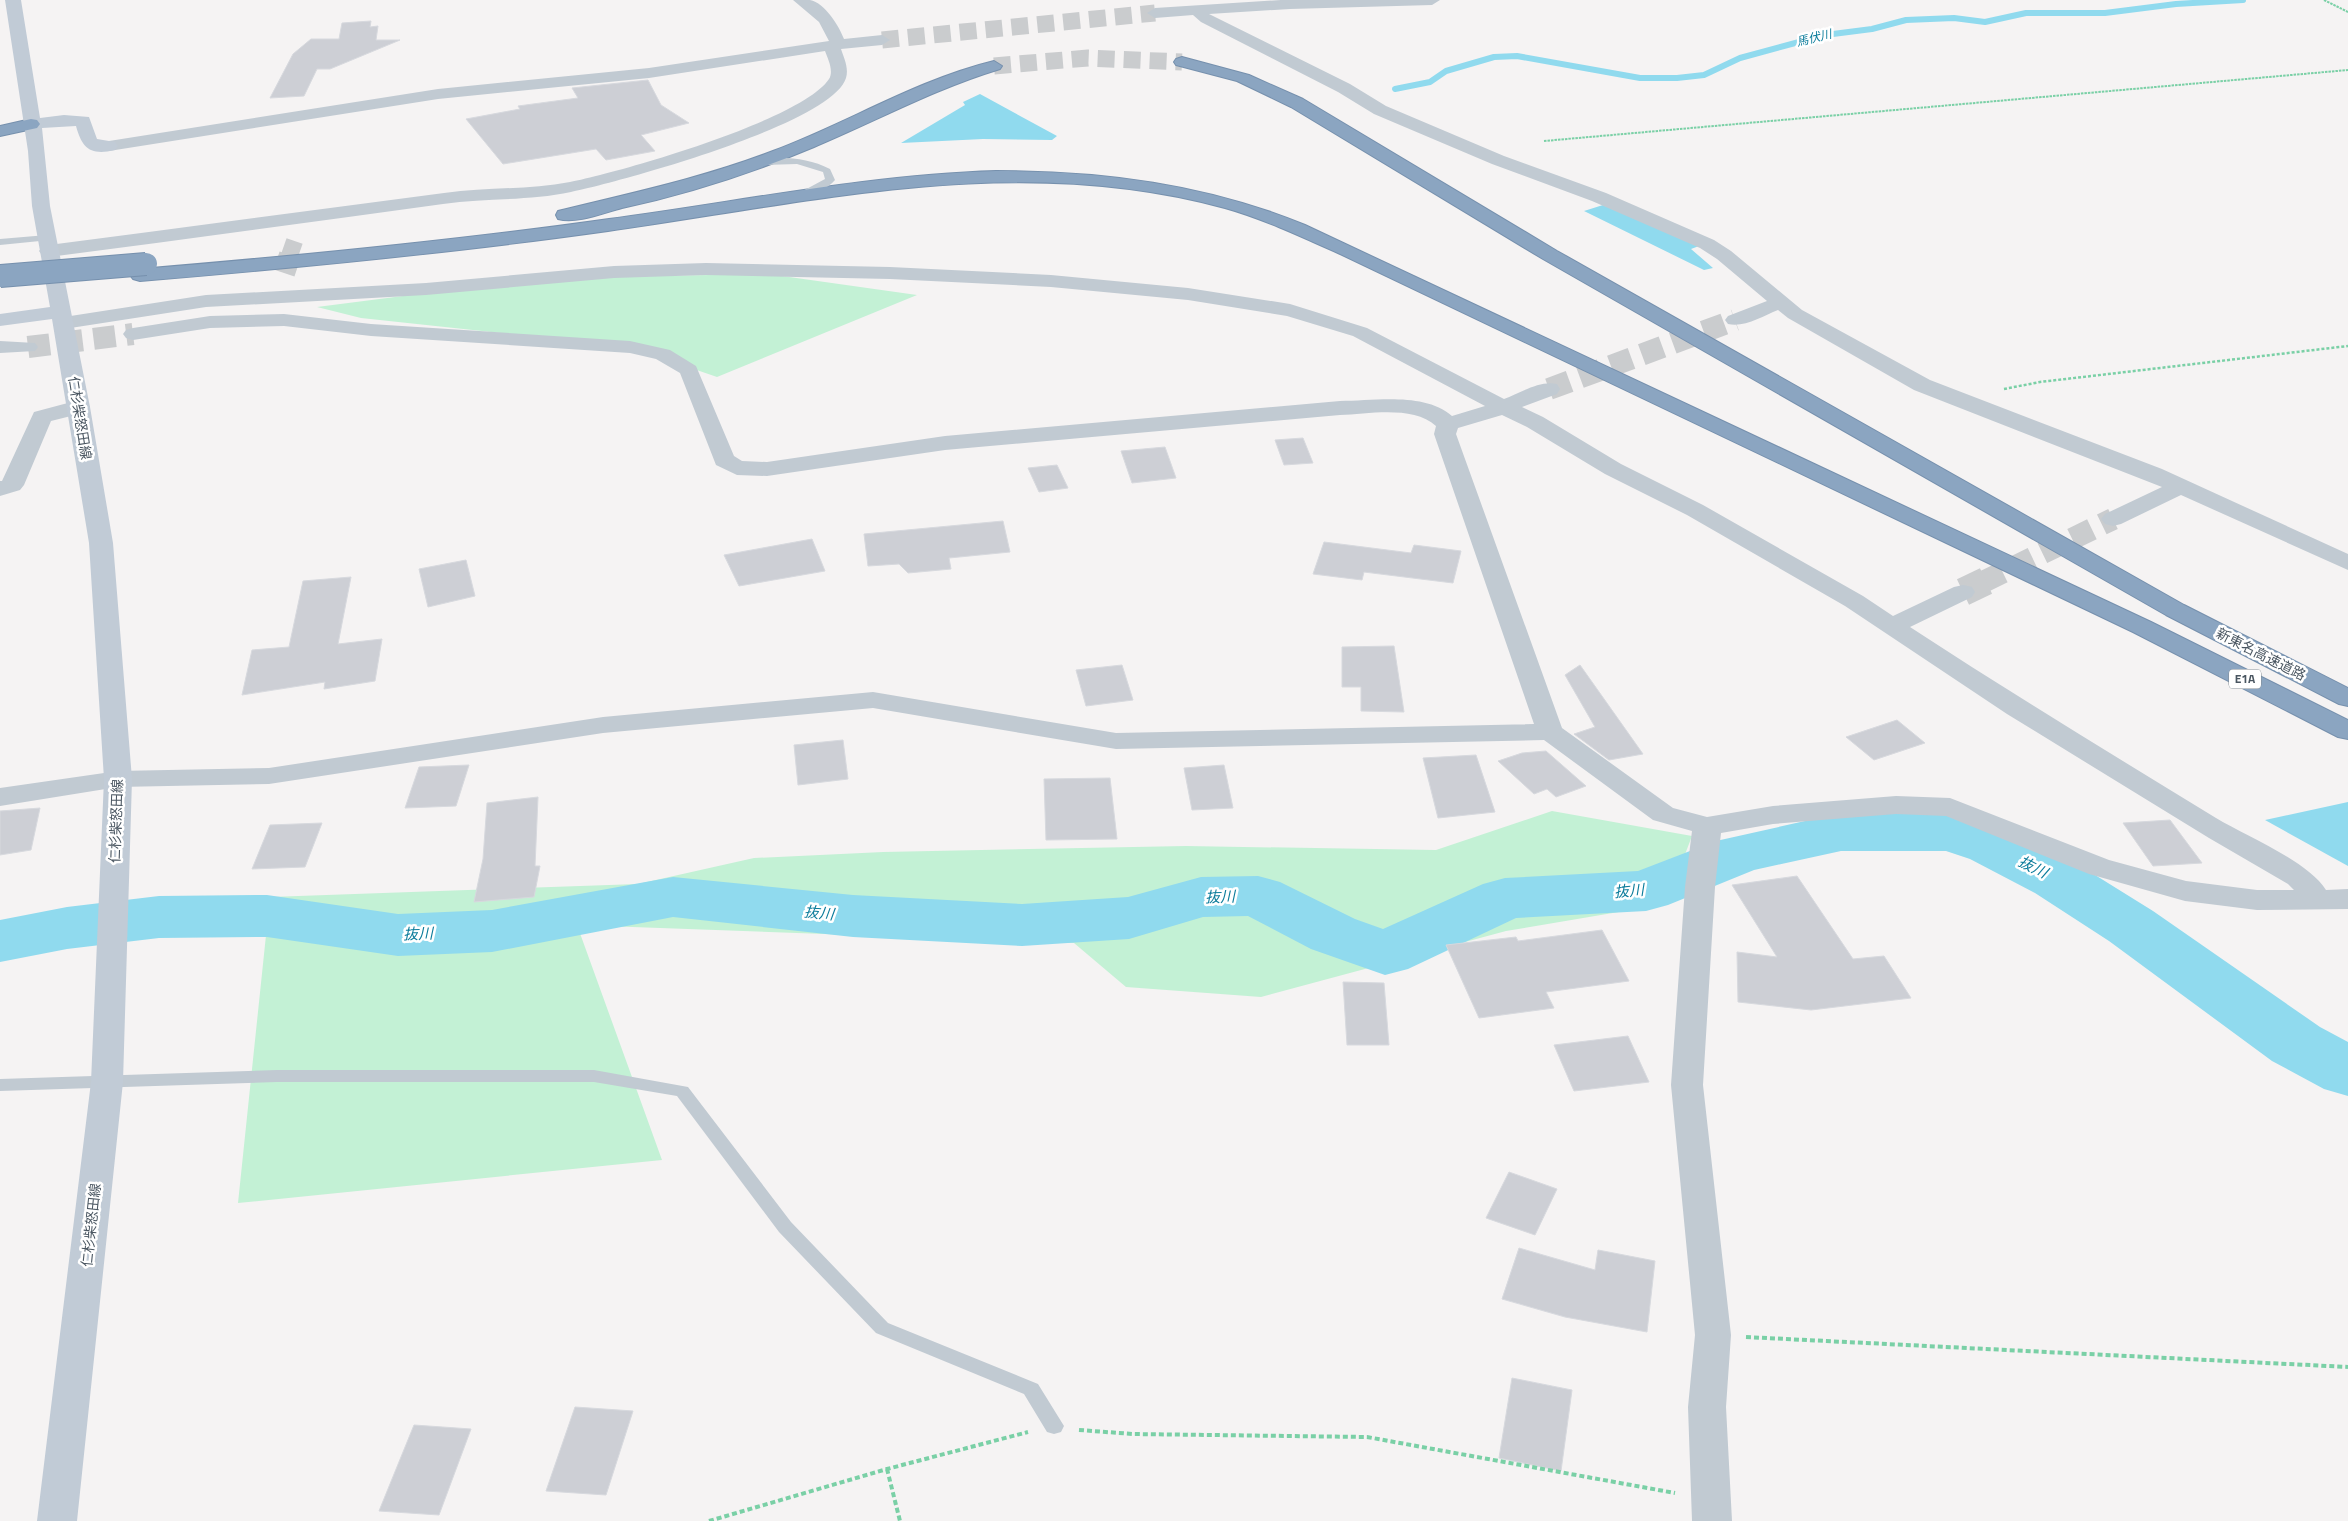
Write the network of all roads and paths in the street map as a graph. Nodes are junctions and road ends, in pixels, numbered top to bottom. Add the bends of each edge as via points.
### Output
1 (13, 0) edge
2 (801, 0) edge
3 (1168, 0) tunnel mouth
4 (1432, 0) edge
5 (2324, 0) edge
6 (1194, 10) junction
7 (2348, 12) edge
8 (1155, 13) tunnel mouth
9 (882, 40) tunnel mouth
10 (835, 45) junction
11 (1182, 62) tunnel mouth
12 (994, 66) tunnel mouth
13 (2348, 70) edge
14 (32, 124) junction
15 (0, 127) edge
16 (0, 131) edge
17 (1544, 141) dead end
18 (109, 146) joint
19 (759, 162) junction
20 (798, 197) junction
21 (0, 242) edge
22 (48, 244) junction
23 (143, 269) junction
24 (284, 273) tunnel mouth
25 (0, 276) edge
26 (0, 286) edge
27 (279, 297) junction
28 (1779, 303) junction
29 (63, 318) junction
30 (0, 320) edge
31 (264, 320) junction
32 (1735, 320) tunnel mouth
33 (133, 334) tunnel mouth
34 (2348, 346) edge
35 (0, 347) edge
36 (28, 347) tunnel mouth
37 (1549, 389) tunnel mouth
38 (1957, 399) junction
39 (79, 407) junction
40 (1503, 407) junction
41 (1448, 424) junction
42 (2182, 486) junction
43 (0, 489) edge
44 (2113, 519) tunnel mouth
45 (2348, 563) edge
46 (1963, 592) tunnel mouth
47 (1894, 625) junction
48 (2348, 698) edge
49 (1550, 732) junction
50 (2348, 732) edge
51 (118, 780) junction
52 (0, 797) edge
53 (1705, 837) junction
54 (2314, 899) junction
55 (2348, 899) edge
56 (107, 1082) junction
57 (0, 1085) edge
58 (1713, 1336) junction
59 (2348, 1367) edge
60 (1054, 1426) junction
61 (887, 1469) junction
62 (1711, 1510) edge
63 (57, 1521) edge
64 (709, 1521) edge
65 (900, 1521) edge

1 - 14 main road, 仁杉柴怒田線
2 - 10 street via 828,23 836,35
3 - 6 street
4 - 6 street
5 - 7 path
6 - 8 street
6 - 28 street via 1206,20 1344,88 1374,107 1707,244
9 - 10 street
10 - 18 street via 657,72 382,102
10 - 22 street via 838,79 822,97 765,125 680,157 570,187 468,195 299,226
11 - 48 highway, 新東名高速道路 / E1A via 1243,78 1297,102 1550,255 2175,610
12 - 19 highway via 934,84
13 - 17 path
14 - 15 highway
14 - 16 highway
14 - 18 main road via 76,119 83,121 89,142
14 - 22 main road, 仁杉柴怒田線
19 - 20 lane via 788,159 811,162 827,171 830,180
19 - 23 highway via 635,200 518,224
20 - 23 highway via 624,224 420,250
20 - 50 highway, E1A via 918,180 1032,176 1098,179 1222,201 1345,249 2142,627
21 - 22 lane
22 - 29 main road, 仁杉柴怒田線
23 - 25 highway, bridge
23 - 26 highway
24 - 27 street
27 - 29 street
27 - 31 street
27 - 40 street via 676,269 890,273 1081,284 1223,298 1324,319 1360,332
28 - 32 street
28 - 38 street via 1813,326 1904,376
29 - 30 main road
29 - 39 main road, 仁杉柴怒田線
31 - 33 street via 210,322
31 - 41 street via 630,347 663,354 689,370 724,460 737,468 767,469 945,443 1340,408 1406,407 1435,413
34 - 38 path via 2040,382
35 - 36 street
37 - 40 street
38 - 42 street
39 - 43 street via 42,417 12,485
39 - 51 main road, 仁杉柴怒田線 via 100,543
40 - 41 street
40 - 47 street via 1550,430 1620,473 1718,523
41 - 49 street via 1445,434
42 - 44 street
42 - 45 street
46 - 47 street
47 - 54 street via 2016,708 2219,832 2293,873 2306,884
49 - 51 street via 1116,741 873,700 603,725 269,776
49 - 53 street via 1663,814
51 - 52 street
51 - 56 main road, 仁杉柴怒田線
53 - 54 street via 1773,815 1896,805 1950,807 2099,867 2184,891 2257,900
53 - 58 street via 1687,1085
54 - 55 street
56 - 57 lane
56 - 60 lane via 277,1076 594,1076 682,1091 785,1227 882,1328 1031,1389
56 - 63 main road, 仁杉柴怒田線
58 - 59 path
58 - 62 street via 1707,1407
60 - 61 path
60 - 62 path via 1133,1434 1366,1437
61 - 64 path
61 - 65 path

